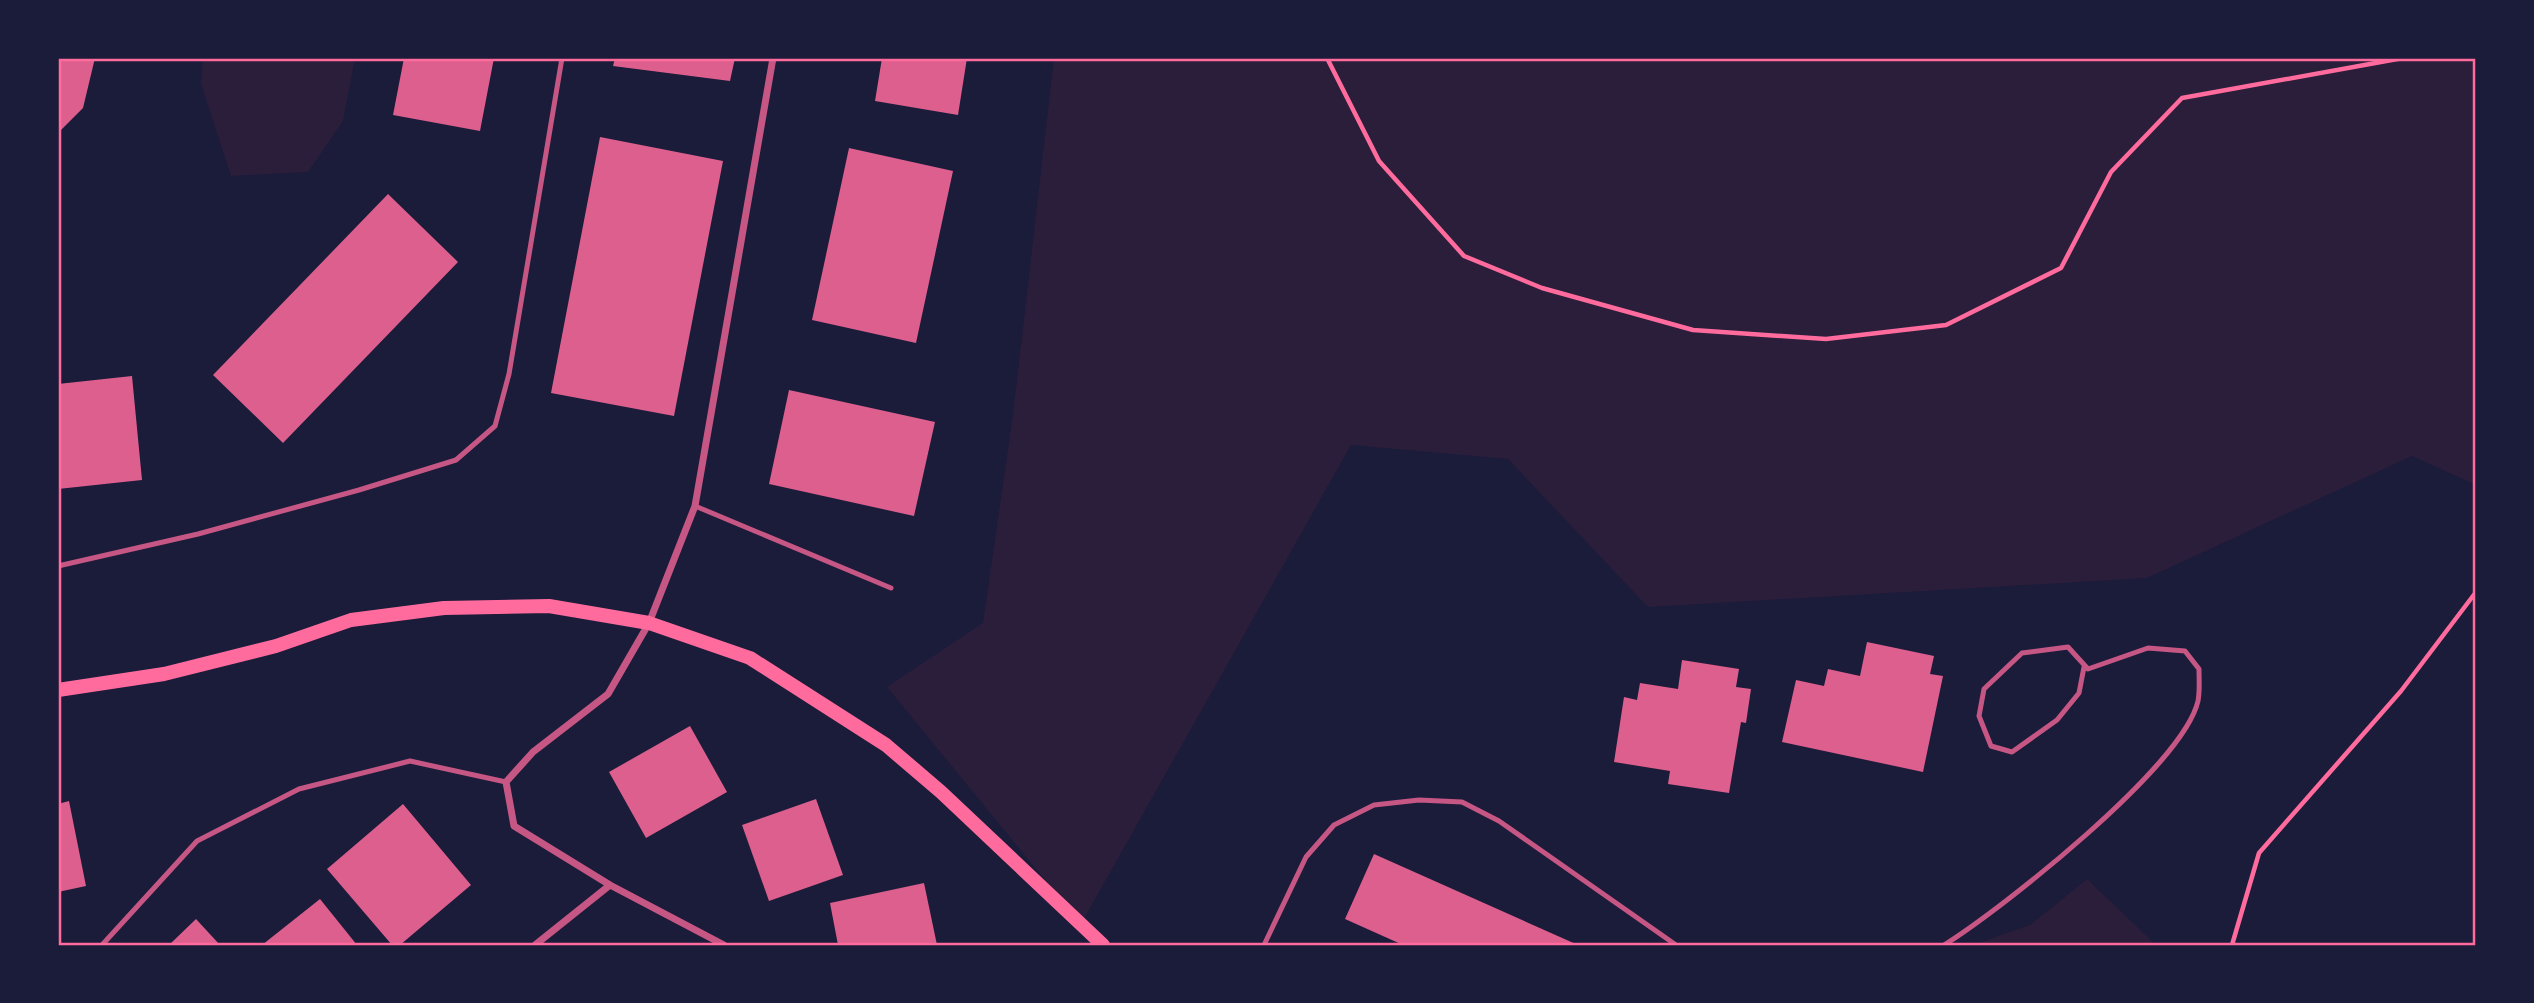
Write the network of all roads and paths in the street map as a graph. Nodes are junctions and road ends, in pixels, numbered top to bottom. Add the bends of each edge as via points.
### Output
1 (562, 58) edge
2 (773, 58) edge
3 (1327, 58) edge
4 (2403, 58) edge
5 (695, 506) junction
6 (58, 566) edge
7 (891, 588) dead end
8 (2476, 592) edge
9 (649, 623) junction
10 (2088, 669) junction
11 (58, 691) edge
12 (506, 782) junction
13 (610, 885) junction
14 (102, 945) edge
15 (535, 945) edge
16 (724, 945) edge
17 (1103, 945) edge
18 (1264, 945) edge
19 (1676, 945) edge
20 (1944, 945) edge
21 (2232, 945) edge

1 - 6 lane via 509,373 495,426 456,460 198,534
2 - 5 street
3 - 4 path via 1379,161 1464,256 1542,288 1693,330 1826,339 1946,325 2061,268 2111,172 2182,98
5 - 7 lane
5 - 9 street
8 - 21 path via 2402,691 2259,853
9 - 11 main road via 548,606 444,608 351,620 276,646 164,674
9 - 12 street via 608,694 533,752
9 - 17 main road via 750,658 886,745
10 - 10 lane via 2068,648 2021,653 1984,689 1979,716 1991,746 2012,751 2057,720 2079,693 2084,667
10 - 20 lane via 2148,648 2185,652 2199,669 2197,702 2175,743 2119,805 2023,888
12 - 13 street via 514,826
12 - 14 lane via 410,761 299,789 197,841
13 - 15 street
13 - 16 street
18 - 19 lane via 1306,857 1334,825 1374,805 1419,800 1462,802 1499,821

